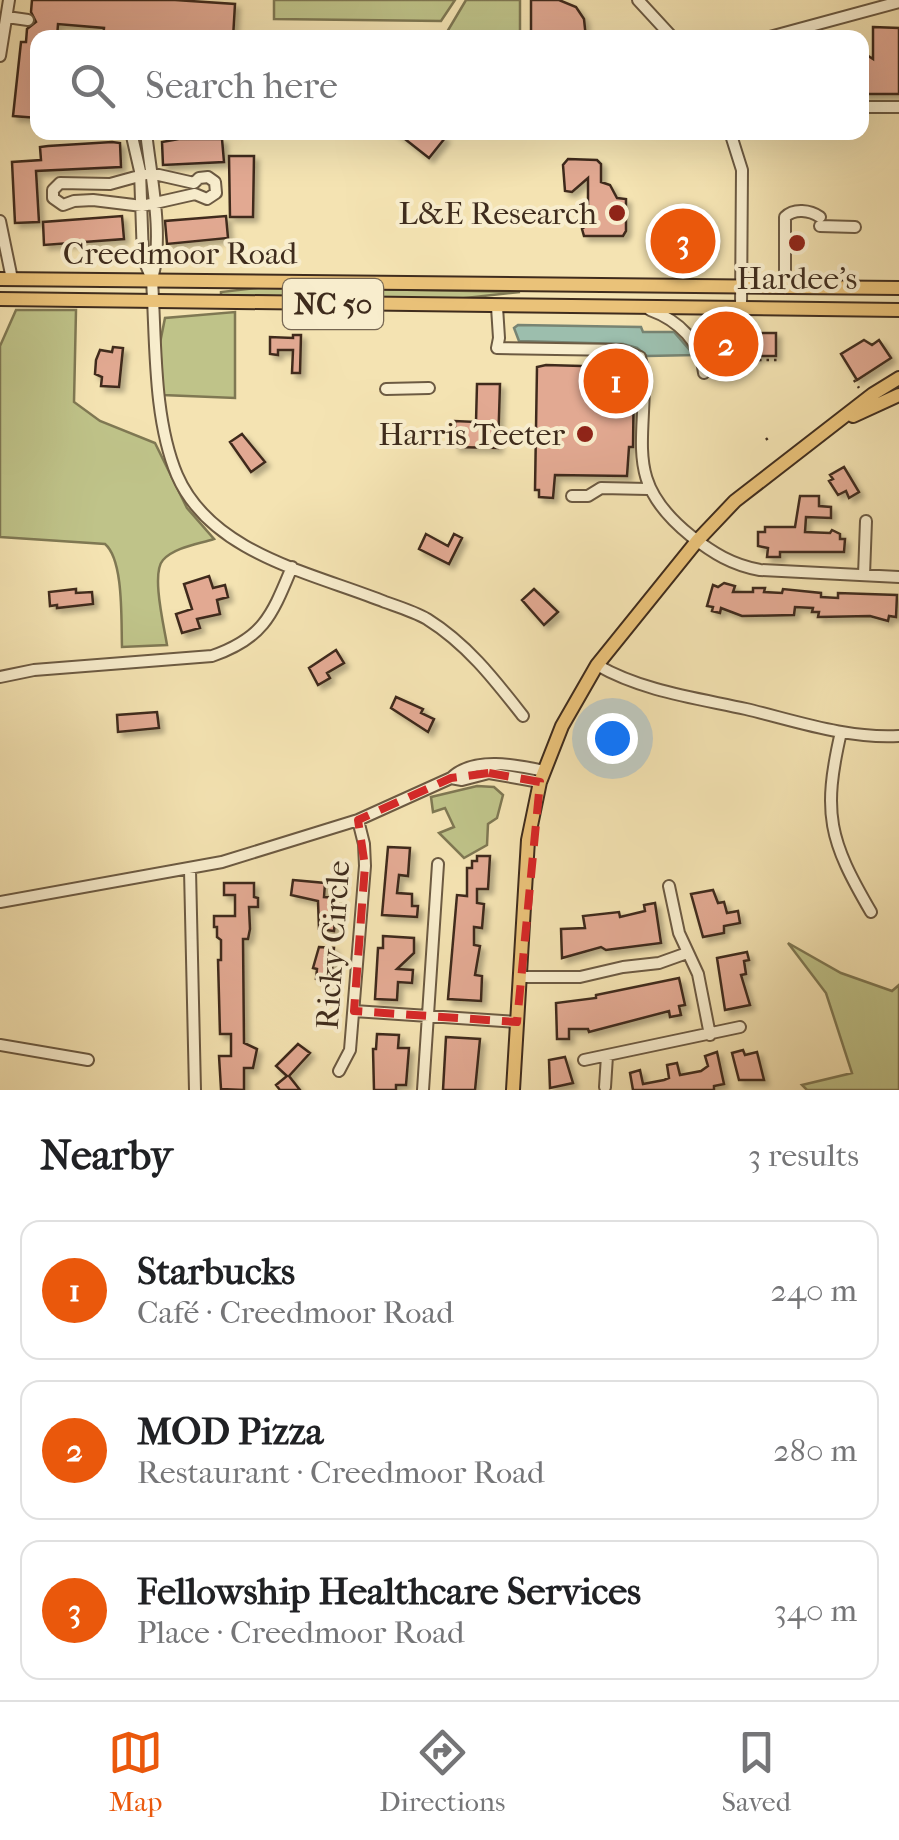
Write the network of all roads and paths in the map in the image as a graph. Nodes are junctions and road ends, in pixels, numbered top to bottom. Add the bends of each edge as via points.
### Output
1 (10, 0) edge
2 (638, 0) edge
3 (899, 2) edge
4 (7, 16) junction
5 (28, 20) dead end
6 (666, 30) edge
7 (796, 30) edge
8 (0, 56) edge
9 (869, 107) edge
10 (899, 107) edge
11 (134, 140) edge
12 (146, 140) edge
13 (733, 140) edge
14 (145, 175) junction
15 (73, 186) junction
16 (74, 200) junction
17 (147, 205) junction
18 (0, 221) edge
19 (855, 227) dead end
20 (785, 270) dead end
21 (6, 279) edge
22 (152, 280) junction
23 (741, 288) junction
24 (899, 288) edge
25 (0, 299) edge
26 (153, 300) junction
27 (497, 306) junction
28 (644, 308) junction
29 (740, 309) junction
30 (899, 310) edge
31 (776, 357) dead end
32 (708, 360) dead end
33 (704, 374) dead end
34 (899, 378) edge
35 (854, 380) dead end
36 (386, 388) dead end
37 (429, 388) dead end
38 (859, 388) dead end
39 (899, 395) edge
40 (842, 420) junction
41 (766, 438) dead end
42 (770, 443) dead end
43 (648, 489) junction
44 (572, 496) dead end
45 (866, 520) dead end
46 (697, 541) junction
47 (292, 567) junction
48 (864, 576) junction
49 (899, 577) edge
50 (597, 665) junction
51 (0, 676) edge
52 (522, 716) dead end
53 (842, 732) junction
54 (899, 736) edge
55 (542, 776) junction
56 (358, 820) junction
57 (438, 864) dead end
58 (190, 870) junction
59 (670, 886) dead end
60 (0, 902) edge
61 (871, 912) dead end
62 (687, 952) junction
63 (520, 977) junction
64 (354, 1011) junction
65 (428, 1016) junction
66 (518, 1022) junction
67 (740, 1027) dead end
68 (710, 1036) junction
69 (0, 1045) edge
70 (606, 1056) junction
71 (88, 1060) dead end
72 (584, 1060) dead end
73 (338, 1071) dead end
74 (606, 1087) dead end
75 (195, 1090) edge
76 (424, 1090) edge
77 (513, 1090) edge

1 - 4 street
2 - 6 street
3 - 7 street
4 - 5 street
4 - 8 street
9 - 10 street
11 - 14 street
12 - 14 street
13 - 23 street via 742,170
14 - 15 street
14 - 17 street
14 - 17 street via 194,189
15 - 16 street
15 - 16 street via 60,183 52,194 59,204
16 - 17 street
17 - 22 street via 156,260
18 - 21 street
19 - 20 street via 792,212 785,217
21 - 22 main road, Creedmoor Road / NC 50
22 - 23 main road, Creedmoor Road / NC 50
22 - 26 street
23 - 24 main road, Creedmoor Road / NC 50
23 - 29 street
25 - 26 main road, Creedmoor Road / NC 50
26 - 27 main road, Creedmoor Road / NC 50
26 - 47 street via 162,432 178,478 200,510 231,537
27 - 28 main road, Creedmoor Road / NC 50
27 - 43 street via 497,348 621,350 640,357
28 - 29 main road, Creedmoor Road / NC 50
28 - 33 street via 690,336
29 - 30 main road, Creedmoor Road / NC 50
31 - 32 path
34 - 40 main road
35 - 38 path
36 - 37 street
39 - 40 main road
40 - 46 main road via 746,492
41 - 42 path
43 - 44 street via 601,488
43 - 46 street via 662,512
45 - 48 street
46 - 48 street via 738,566
46 - 50 main road
47 - 51 street via 266,624 232,649
47 - 52 street via 425,618 468,648
48 - 49 street
50 - 53 street via 632,682
50 - 55 main road
53 - 54 street
53 - 61 street via 831,777 833,832
55 - 56 street via 451,778
55 - 63 main road via 528,840
56 - 58 street
56 - 64 street, Ricky Circle via 364,866
57 - 65 street
58 - 60 street
58 - 75 street
59 - 62 street
62 - 63 street via 580,977
62 - 68 street
63 - 66 main road
64 - 65 street
64 - 73 street, Ricky Circle via 350,1050
65 - 66 street
65 - 76 street
66 - 77 main road
67 - 68 street
68 - 70 street
69 - 71 street
70 - 72 street
70 - 74 street

